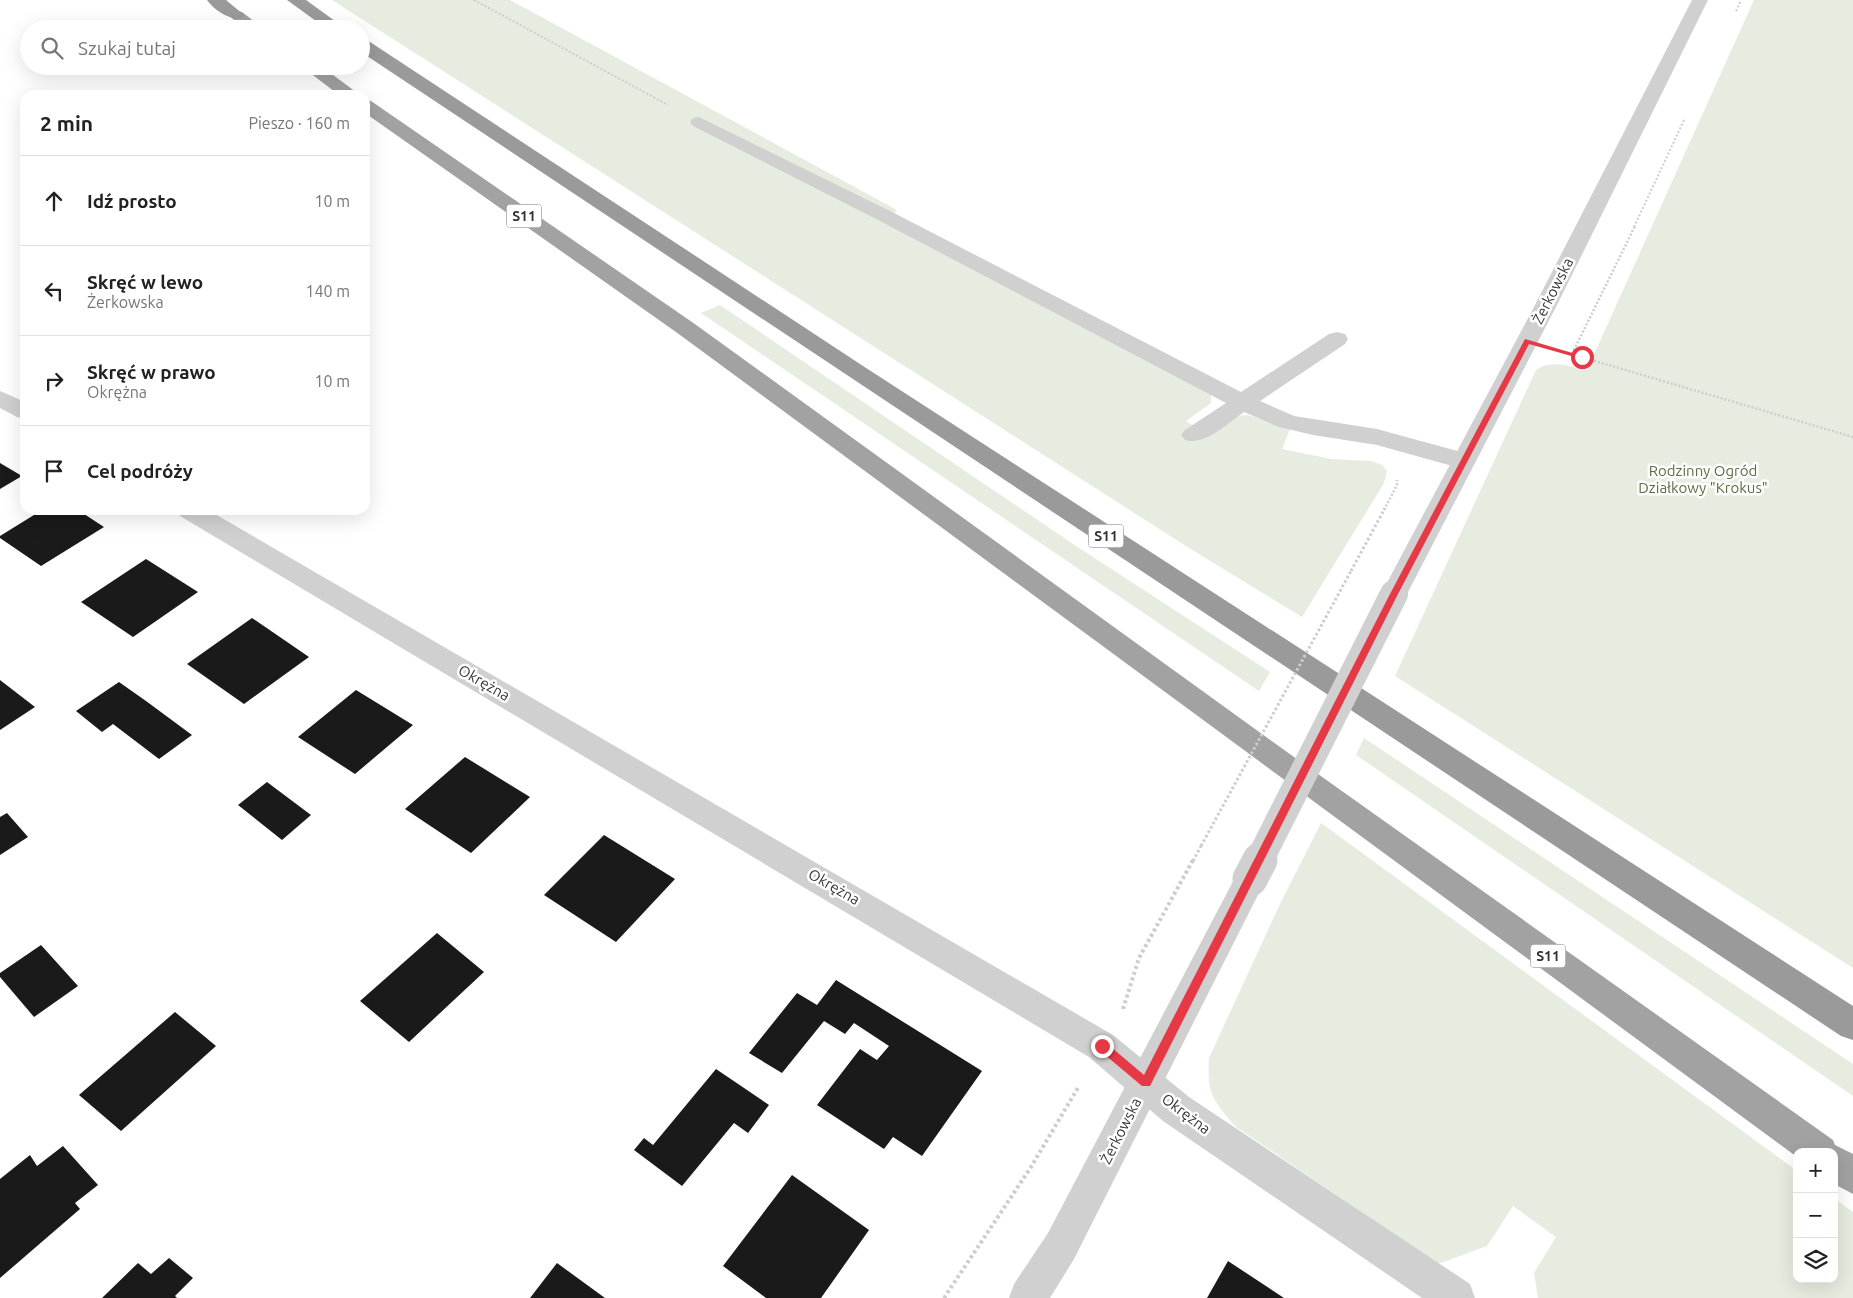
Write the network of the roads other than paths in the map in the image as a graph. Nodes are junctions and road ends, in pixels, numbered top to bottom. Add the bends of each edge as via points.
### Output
1 (215, 0) edge
2 (294, 0) edge
3 (1700, 0) edge
4 (243, 20) edge
5 (324, 20) edge
6 (370, 50) edge
7 (322, 75) edge
8 (344, 90) edge
9 (370, 108) edge
10 (699, 122) road end
11 (1336, 339) dead end
12 (0, 398) edge
13 (1243, 402) junction
14 (20, 409) edge
15 (1194, 435) dead end
16 (1463, 461) junction
17 (199, 515) edge
18 (1853, 1025) edge
19 (1146, 1083) junction
20 (1814, 1148) edge
21 (1838, 1165) edge
22 (1853, 1176) edge
23 (1028, 1298) edge
24 (1456, 1298) edge

1 - 4 highway
2 - 5 highway
3 - 16 street, Żerkowska
6 - 18 highway, S11
7 - 8 highway
9 - 20 highway, S11 via 684,327
10 - 13 street
11 - 13 street
12 - 14 street
13 - 15 street
13 - 16 street via 1287,422 1385,439
16 - 19 street, Żerkowska, bridge
17 - 19 street, Okrężna via 1102,1046
19 - 23 street, Żerkowska via 1061,1246
19 - 24 street, Okrężna via 1270,1174
21 - 22 highway

